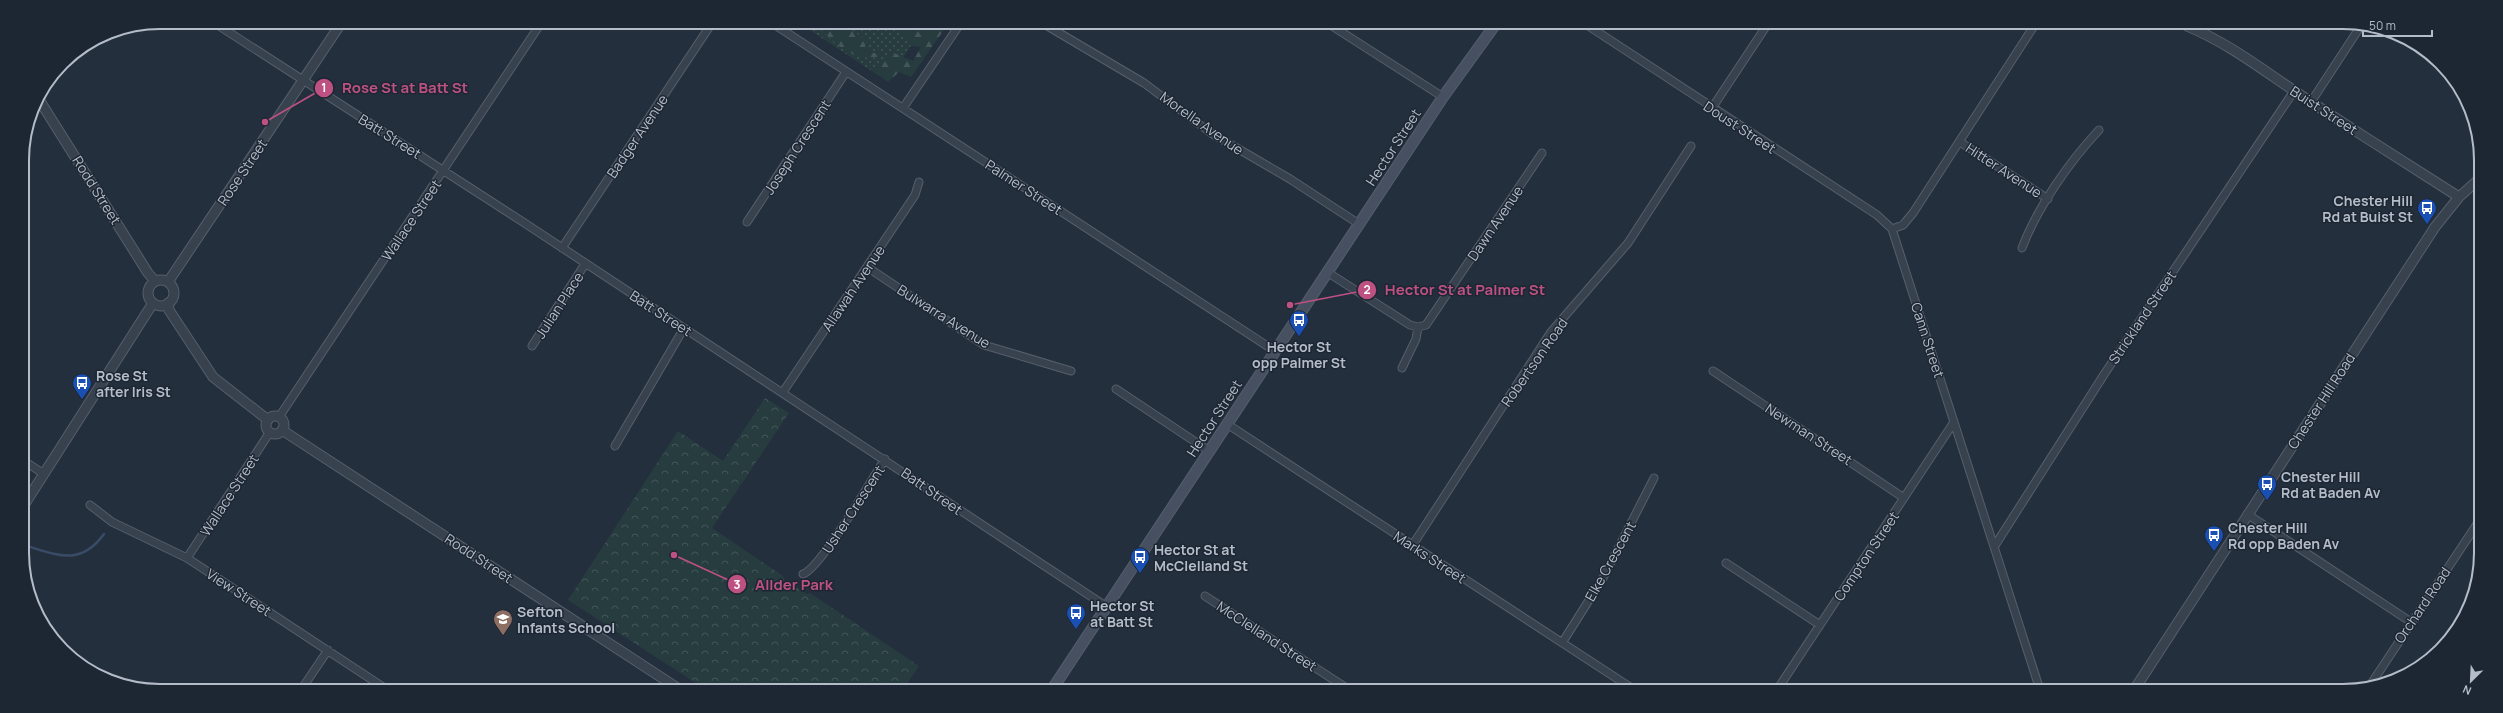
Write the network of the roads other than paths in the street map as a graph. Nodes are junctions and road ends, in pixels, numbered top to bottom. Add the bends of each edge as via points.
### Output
1 (225, 29) edge
2 (337, 29) edge
3 (537, 29) edge
4 (708, 29) edge
5 (781, 29) edge
6 (957, 29) edge
7 (1052, 29) edge
8 (1337, 29) edge
9 (1492, 29) edge
10 (1593, 29) edge
11 (1764, 29) edge
12 (2032, 29) edge
13 (2200, 29) edge
14 (2358, 30) edge
15 (846, 72) junction
16 (303, 81) junction
17 (2294, 91) junction
18 (1443, 97) junction
19 (2311, 102) junction
20 (42, 104) edge
21 (904, 108) junction
22 (1712, 108) junction
23 (2099, 130) dead end
24 (1960, 142) junction
25 (1691, 146) dead end
26 (1542, 153) dead end
27 (444, 171) junction
28 (919, 182) dead end
29 (2474, 184) edge
30 (2459, 197) junction
31 (2048, 199) junction
32 (748, 222) dead end
33 (1359, 224) junction
34 (1892, 229) junction
35 (562, 248) junction
36 (2022, 248) dead end
37 (585, 264) junction
38 (867, 267) junction
39 (1327, 272) junction
40 (155, 281) junction
41 (168, 282) junction
42 (153, 303) junction
43 (168, 304) junction
44 (1418, 327) junction
45 (684, 328) junction
46 (532, 346) dead end
47 (1275, 351) junction
48 (1402, 368) dead end
49 (1071, 371) dead end
50 (1713, 371) dead end
51 (1116, 389) dead end
52 (783, 392) junction
53 (280, 418) junction
54 (268, 420) junction
55 (1954, 422) junction
56 (1227, 424) junction
57 (282, 430) junction
58 (270, 432) junction
59 (615, 446) dead end
60 (1209, 451) junction
61 (885, 459) junction
62 (29, 464) edge
63 (44, 474) junction
64 (1654, 478) dead end
65 (29, 497) edge
66 (1904, 498) junction
67 (90, 505) dead end
68 (2247, 514) junction
69 (2474, 528) edge
70 (1412, 546) junction
71 (1994, 547) junction
72 (188, 558) junction
73 (1726, 563) dead end
74 (803, 574) dead end
75 (1205, 596) dead end
76 (1107, 607) junction
77 (2411, 622) junction
78 (1820, 625) junction
79 (1562, 643) junction
80 (328, 650) junction
81 (2374, 680) edge
82 (305, 684) edge
83 (379, 684) edge
84 (671, 684) edge
85 (1056, 684) edge
86 (1340, 684) edge
87 (1625, 684) edge
88 (1781, 684) edge
89 (2038, 684) edge
90 (2138, 684) edge

1 - 16 street, Batt Street
2 - 16 street, Rose Street
3 - 27 street, Wallace Street
4 - 35 street, Badger Avenue
5 - 15 street, Palmer Street
6 - 21 street
7 - 33 street, Morella Avenue via 1144,83 1216,137 1290,179
8 - 18 street
9 - 18 main road, Hector Street
10 - 22 street, Doust Street
11 - 22 street
12 - 24 street
13 - 17 street, Buist Street via 2243,54
14 - 19 street
15 - 21 street, Palmer Street
15 - 32 street, Joseph Crescent
16 - 27 street, Batt Street
16 - 41 street, Rose Street
17 - 19 street, Buist Street
17 - 71 street, Strickland Street via 2105,373
18 - 33 main road, Hector Street
19 - 30 street, Buist Street
20 - 40 street, Rodd Street
21 - 47 street, Palmer Street
22 - 34 street, Doust Street via 1877,215
23 - 31 street, Hitter Avenue via 2083,147
24 - 31 street, Hitter Avenue
24 - 34 street via 1913,213 1903,225
25 - 70 street, Robertson Road via 1628,243 1552,332
26 - 44 street, Dawn Avenue via 1430,321
27 - 35 street, Batt Street
27 - 53 street, Wallace Street
28 - 38 street, Allawah Avenue via 915,195
29 - 30 street, Chester Hill Road
30 - 68 street, Chester Hill Road via 2435,227
31 - 36 street, Hitter Avenue via 2030,227
33 - 39 main road, Hector Street
34 - 55 street, Cann Street
35 - 37 street, Batt Street
37 - 45 street, Batt Street
37 - 46 street, Julian Place
38 - 49 street, Bulwarra Avenue via 984,345
38 - 52 street, Allawah Avenue
39 - 44 street via 1410,325
39 - 47 main road, Hector Street
40 - 41 street
40 - 42 street via 148,290
41 - 43 street via 174,293
42 - 43 street via 161,306
42 - 63 street
43 - 54 street via 169,310 213,377
44 - 48 street via 1416,339
45 - 52 street, Batt Street
45 - 59 street
47 - 56 main road, Hector Street
50 - 66 street, Newman Street
51 - 60 street
52 - 61 street, Batt Street
53 - 54 street via 275,416
53 - 57 street via 284,423
54 - 58 street via 266,426
55 - 66 street, Compton Street
55 - 71 street, Cann Street
56 - 60 main road, Hector Street
56 - 70 street, Marks Street
57 - 58 street via 276,434
57 - 84 street, Rodd Street
58 - 72 street, Wallace Street
60 - 76 main road, Hector Street
61 - 74 street, Usher Crescent via 824,553 810,572
61 - 76 street, Batt Street
62 - 63 street
63 - 65 street
64 - 79 street, Elke Crescent via 1603,578
66 - 78 street, Compton Street
67 - 72 street, View Street via 112,522
68 - 77 street
68 - 90 street, Chester Hill Road
69 - 77 street, Orchard Road
70 - 79 street, Marks Street
71 - 89 street, Cann Street
72 - 80 street, View Street
73 - 78 street
75 - 86 street, McClelland Street
76 - 85 main road, Hector Street
77 - 81 street, Orchard Road
78 - 88 street, Compton Street
79 - 87 street, Marks Street
80 - 82 street
80 - 83 street, View Street

